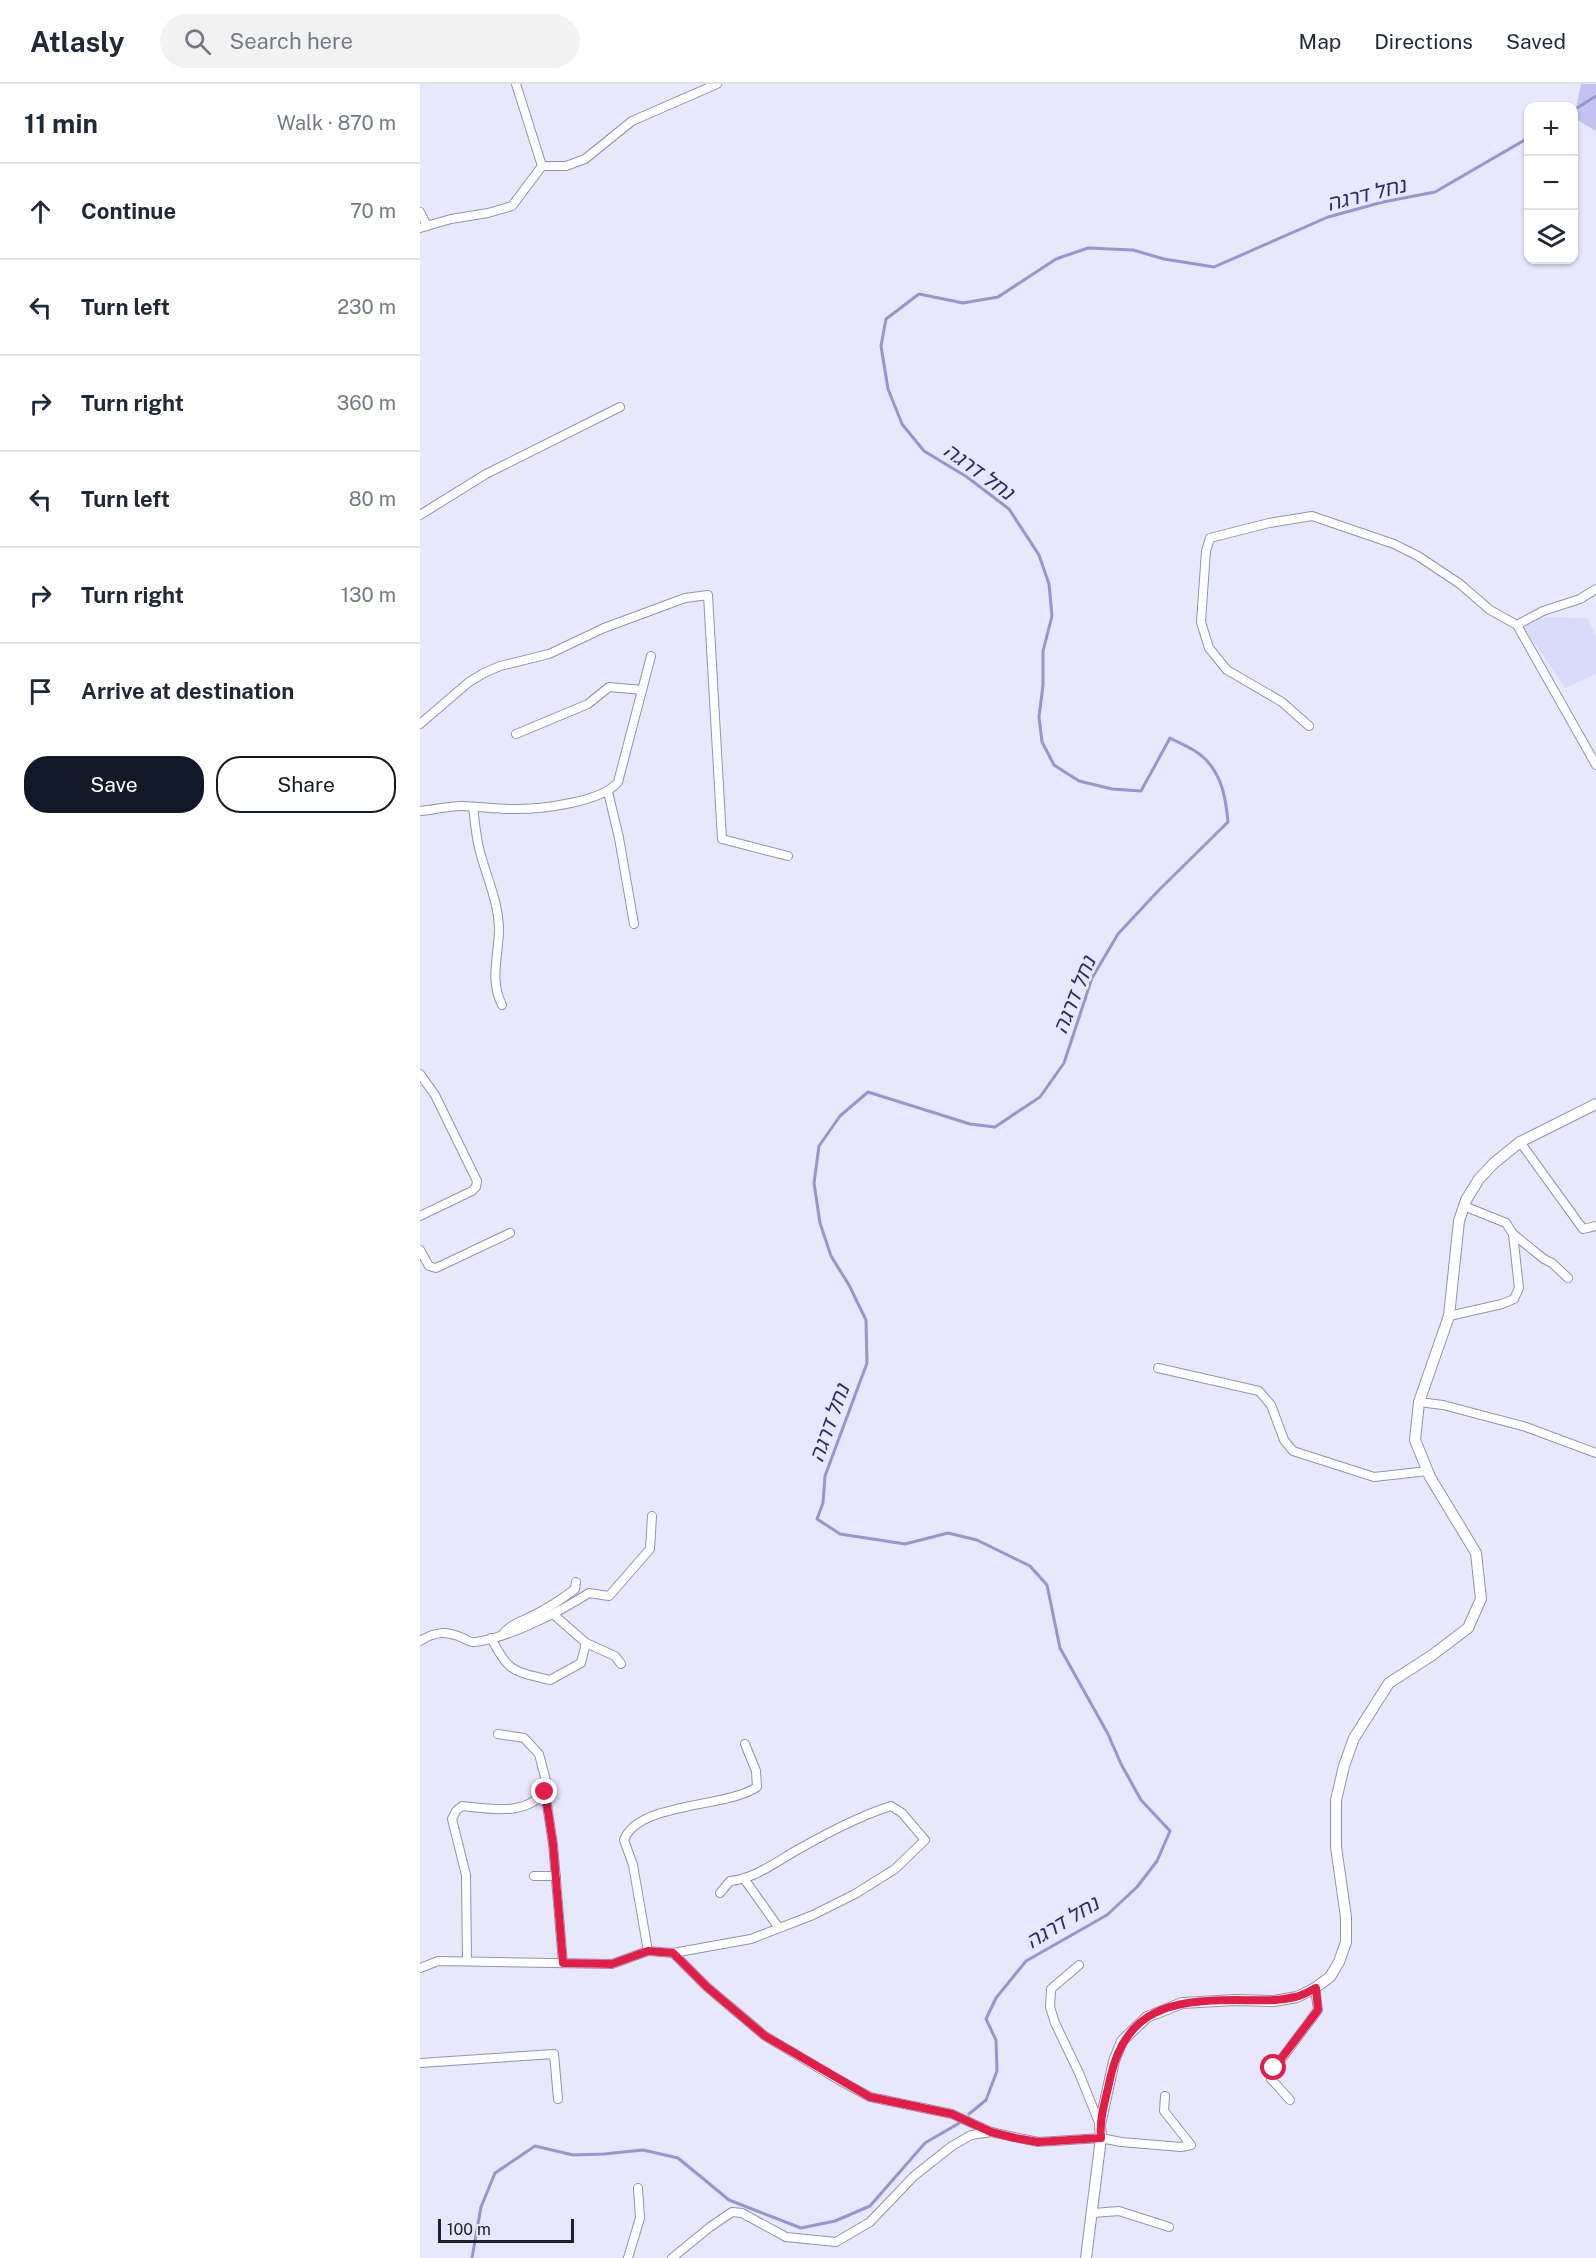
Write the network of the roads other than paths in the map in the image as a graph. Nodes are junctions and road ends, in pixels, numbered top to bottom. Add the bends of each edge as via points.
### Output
1 (516, 84) edge
2 (717, 84) edge
3 (542, 166) junction
4 (420, 212) edge
5 (423, 227) edge
6 (620, 407) dead end
7 (420, 515) edge
8 (1596, 589) edge
9 (1517, 626) junction
10 (651, 656) dead end
11 (642, 690) junction
12 (420, 724) edge
13 (1309, 726) dead end
14 (516, 734) dead end
15 (1596, 765) edge
16 (608, 792) junction
17 (473, 807) junction
18 (420, 811) edge
19 (788, 856) dead end
20 (634, 924) dead end
21 (502, 1005) dead end
22 (420, 1074) edge
23 (1596, 1104) edge
24 (1520, 1142) junction
25 (1464, 1206) junction
26 (420, 1216) edge
27 (1596, 1226) edge
28 (510, 1233) dead end
29 (1513, 1234) junction
30 (420, 1250) edge
31 (1568, 1278) dead end
32 (1449, 1316) junction
33 (1158, 1368) dead end
34 (1419, 1402) junction
35 (1596, 1453) edge
36 (1428, 1471) junction
37 (652, 1516) dead end
38 (576, 1582) dead end
39 (553, 1614) junction
40 (502, 1635) junction
41 (490, 1638) junction
42 (420, 1641) edge
43 (586, 1643) junction
44 (621, 1665) dead end
45 (498, 1734) dead end
46 (745, 1744) dead end
47 (545, 1792) junction
48 (534, 1876) dead end
49 (556, 1876) junction
50 (745, 1880) junction
51 (720, 1893) dead end
52 (779, 1928) junction
53 (648, 1951) junction
54 (673, 1953) junction
55 (467, 1961) junction
56 (563, 1963) junction
57 (1078, 1965) dead end
58 (420, 1968) edge
59 (1316, 1988) junction
60 (420, 2062) edge
61 (1165, 2096) dead end
62 (558, 2099) dead end
63 (1290, 2100) dead end
64 (1100, 2126) junction
65 (991, 2132) junction
66 (1101, 2138) junction
67 (638, 2188) dead end
68 (1093, 2213) junction
69 (1169, 2227) dead end
70 (628, 2258) edge
71 (672, 2258) edge
72 (1086, 2258) edge

1 - 3 street
2 - 3 street via 633,121 585,159 566,166
3 - 5 street via 512,206
4 - 5 street
6 - 7 street via 486,474
8 - 9 street
9 - 13 street via 1418,556 1312,516 1210,538 1201,622 1209,648 1227,670 1282,702
9 - 15 street
10 - 11 street
11 - 14 street via 609,687 588,704
11 - 16 street via 618,782
12 - 19 street via 469,682 492,669 549,654 604,628 685,598 708,595 722,839
16 - 17 street via 537,808
16 - 20 street
17 - 18 street
17 - 21 street via 480,851 498,915 495,986
22 - 26 street via 435,1095 477,1181 472,1191
23 - 24 street
24 - 25 street via 1479,1179
24 - 27 street via 1583,1229
25 - 29 street via 1506,1222
25 - 32 street
28 - 30 street via 436,1268 429,1266
29 - 31 street
29 - 32 street via 1518,1287 1514,1299
32 - 34 street
33 - 36 street via 1259,1391 1271,1405 1284,1440 1293,1451 1374,1477
34 - 35 street via 1526,1427
34 - 36 street via 1415,1440
36 - 59 street via 1476,1553 1481,1599 1467,1628 1389,1683 1354,1738 1336,1800 1336,1847 1346,1942 1330,1977
37 - 39 street via 650,1549 609,1596 589,1593
38 - 40 street via 575,1589 534,1616 509,1625
39 - 40 street
39 - 43 street
40 - 41 street
41 - 42 street via 473,1643 448,1631
41 - 43 street via 502,1660 519,1674 550,1680 581,1662
43 - 44 street via 615,1656
45 - 47 street via 524,1738 539,1754
46 - 53 street via 756,1772 756,1787 747,1794 684,1806 633,1825 627,1832 624,1840 633,1865
47 - 49 street
47 - 55 street via 537,1802 507,1811 462,1806 452,1819 466,1875
48 - 49 street
49 - 56 street
50 - 51 street via 730,1881
50 - 52 street
50 - 52 street via 801,1848 891,1806 926,1839 894,1869 855,1894
52 - 54 street via 751,1939
53 - 54 street
53 - 56 street via 612,1964
54 - 65 street via 765,2036 839,2080 870,2097 952,2114
55 - 56 street
55 - 58 street via 438,1962
57 - 64 street via 1051,1989 1050,2007
59 - 63 street via 1318,2010 1274,2068 1271,2079
59 - 64 street via 1274,2001 1182,2003 1147,2018 1122,2041
60 - 62 street via 554,2054
61 - 66 street via 1164,2111 1191,2145
64 - 66 street
65 - 66 street via 1038,2142
65 - 71 street via 971,2135 952,2146 914,2176 870,2222 836,2242 786,2237 742,2212 732,2212
66 - 68 street
67 - 70 street via 640,2218
68 - 69 street via 1119,2211
68 - 72 street

